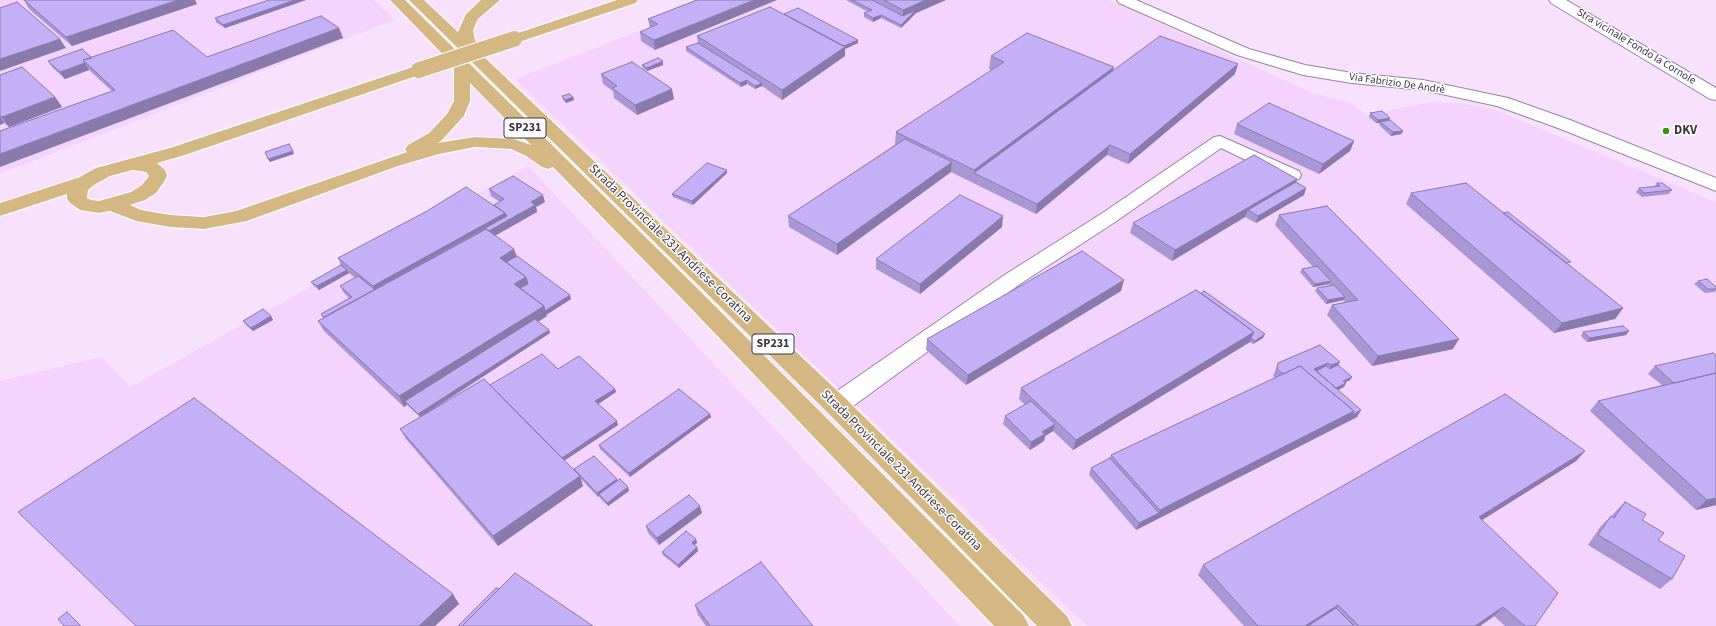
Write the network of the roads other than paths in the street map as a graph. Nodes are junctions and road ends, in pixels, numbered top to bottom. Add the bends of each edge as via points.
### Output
1 (397, 0) edge
2 (416, 0) edge
3 (493, 0) edge
4 (631, 0) edge
5 (1124, 0) edge
6 (1556, 0) edge
7 (462, 65) junction
8 (485, 65) junction
9 (1716, 95) edge
10 (238, 131) junction
11 (392, 162) junction
12 (132, 164) junction
13 (1292, 175) edge
14 (87, 181) junction
15 (153, 182) junction
16 (1716, 185) edge
17 (587, 191) junction
18 (99, 206) junction
19 (0, 210) edge
20 (0, 214) edge
21 (170, 221) junction
22 (836, 405) junction
23 (1014, 626) edge
24 (1057, 626) edge

1 - 7 main road, Strada Provinciale 231 Andriese-Coratina / SP231
2 - 8 main road, Strada Provinciale 231 Andriese-Coratina / SP231
3 - 8 main road via 471,17 465,30 467,40
4 - 10 main road, bridge
5 - 16 street, Via Fabrizio De Andrè via 1243,52 1303,70 1423,85 1502,102
6 - 9 street, Stra vicinale Fondo la Cornole
7 - 11 main road via 462,101 455,116 434,137
7 - 17 main road, Strada Provinciale 231 Andriese-Coratina / SP231
8 - 22 main road, Strada Provinciale 231 Andriese-Coratina / SP231
10 - 12 main road
10 - 15 main road via 188,157
11 - 17 main road via 436,149 475,142 506,142 532,152
11 - 21 main road via 240,217 204,223
12 - 14 main road via 113,168
12 - 15 main road via 156,170
13 - 22 street via 1220,142 1014,279
14 - 18 main road via 77,193 77,199 81,203
14 - 19 main road
15 - 18 main road via 138,196
15 - 21 main road via 152,203
17 - 23 main road, Strada Provinciale 231 Andriese-Coratina / SP231
18 - 20 main road via 52,207
18 - 21 main road
22 - 24 main road, Strada Provinciale 231 Andriese-Coratina / SP231

